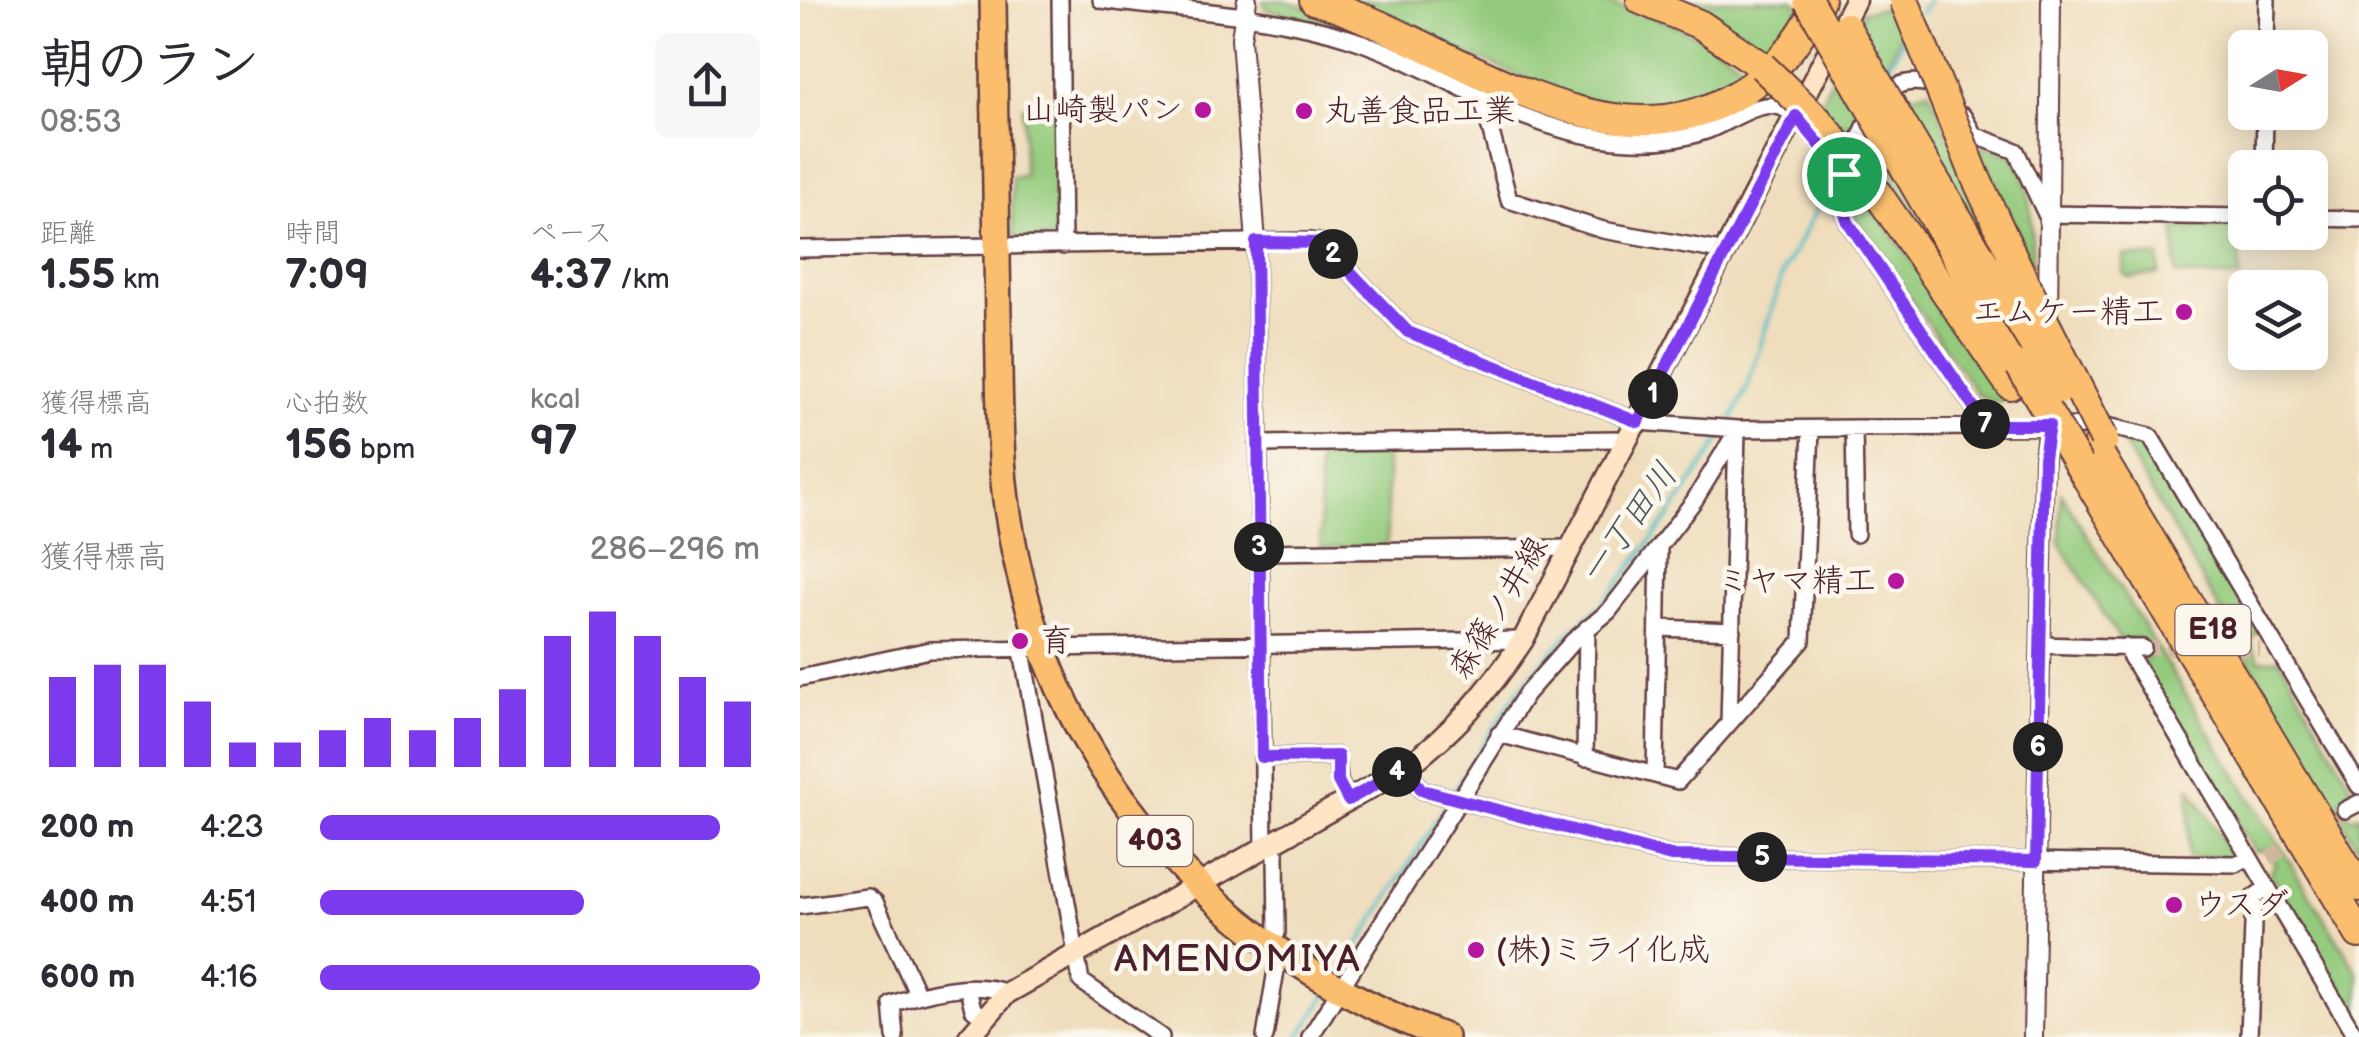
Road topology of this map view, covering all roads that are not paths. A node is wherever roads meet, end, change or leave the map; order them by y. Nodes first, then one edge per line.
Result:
1 (993, 0) edge
2 (1060, 0) edge
3 (1101, 0) edge
4 (1314, 0) edge
5 (1641, 0) edge
6 (1808, 0) edge
7 (1820, 0) edge
8 (1830, 0) edge
9 (1855, 0) edge
10 (1904, 0) edge
11 (2050, 0) edge
12 (2267, 0) edge
13 (1245, 10) edge
14 (2266, 30) edge
15 (1482, 98) junction
16 (1796, 116) junction
17 (1894, 130) junction
18 (1847, 172) junction
19 (2046, 214) junction
20 (2228, 217) edge
21 (2328, 218) edge
22 (2359, 219) edge
23 (1256, 242) junction
24 (1064, 246) junction
25 (800, 250) edge
26 (1726, 252) junction
27 (997, 256) junction
28 (2016, 292) junction
29 (2015, 376) junction
30 (1598, 406) junction
31 (1638, 422) junction
32 (1986, 425) junction
33 (2049, 425) junction
34 (1812, 428) junction
35 (1854, 428) junction
36 (1732, 429) junction
37 (1584, 439) junction
38 (1616, 439) dead end
39 (1258, 444) junction
40 (2087, 456) junction
41 (1856, 534) dead end
42 (1659, 547) junction
43 (1571, 548) junction
44 (1260, 552) junction
45 (1587, 628) junction
46 (1660, 628) junction
47 (1732, 631) junction
48 (1522, 640) junction
49 (2040, 645) junction
50 (1260, 647) junction
51 (2124, 647) junction
52 (2143, 648) tunnel mouth
53 (2260, 648) tunnel mouth
54 (1032, 650) junction
55 (2280, 652) junction
56 (800, 678) edge
57 (1729, 724) junction
58 (1499, 734) junction
59 (1262, 757) junction
60 (1585, 758) junction
61 (1405, 768) junction
62 (1654, 774) junction
63 (2359, 786) edge
64 (1453, 799) junction
65 (1348, 800) junction
66 (2330, 817) edge
67 (1270, 852) junction
68 (2258, 860) junction
69 (2036, 861) junction
70 (1197, 886) junction
71 (2359, 887) edge
72 (2267, 888) junction
73 (800, 906) edge
74 (1278, 932) dead end
75 (2359, 934) edge
76 (1073, 954) junction
77 (1276, 970) dead end
78 (1335, 988) junction
79 (968, 989) junction
80 (1007, 992) junction
81 (918, 994) junction
82 (983, 1016) junction
83 (895, 1037) edge
84 (970, 1037) edge
85 (1161, 1037) edge
86 (1266, 1037) edge
87 (1310, 1037) edge
88 (1445, 1037) edge
89 (2033, 1037) edge
90 (2249, 1037) edge
91 (2356, 1037) edge

1 - 27 highway
2 - 24 street
3 - 13 street
4 - 7 highway
5 - 18 highway, E18, bridge
6 - 17 highway, E18, bridge
8 - 17 highway, E18, bridge
9 - 16 main road, 森篠ノ井線
10 - 28 highway, E18, bridge
11 - 19 street
12 - 14 street
13 - 15 street
13 - 23 street
15 - 16 street
15 - 26 street
16 - 18 street
16 - 26 main road, 森篠ノ井線
17 - 28 highway, E18
17 - 29 highway, E18
18 - 19 street
18 - 29 highway, E18
18 - 32 street
19 - 20 street
19 - 33 street
21 - 22 street
23 - 24 street
23 - 30 street
23 - 39 street
24 - 27 street
25 - 27 street
26 - 31 main road, 森篠ノ井線
27 - 54 highway, 403
28 - 40 highway, E18, bridge
29 - 40 highway, E18
30 - 31 street
30 - 37 street
31 - 36 street
31 - 43 main road, 森篠ノ井線
32 - 33 street
32 - 35 street
33 - 49 street
33 - 55 street
34 - 35 street
34 - 36 street
34 - 57 street
35 - 41 street
36 - 42 street
36 - 47 street
37 - 38 street
37 - 39 street
39 - 44 street
40 - 66 highway, E18
40 - 66 highway, E18
42 - 45 street
42 - 46 street
43 - 44 street
43 - 48 main road, 森篠ノ井線
44 - 50 street
45 - 58 street
45 - 60 street
46 - 47 street
46 - 62 street
47 - 57 street
48 - 50 street
48 - 61 main road, 森篠ノ井線
49 - 51 street
49 - 69 street
50 - 54 street
50 - 59 street
51 - 52 street
51 - 68 street
53 - 55 street
54 - 56 street
54 - 70 highway, 403
54 - 76 street
55 - 63 street
57 - 62 street
58 - 60 street
58 - 64 street
59 - 65 street
59 - 67 street
60 - 62 street
61 - 64 street
61 - 65 main road, 森篠ノ井線
64 - 69 street
64 - 78 street
65 - 67 main road, 森篠ノ井線
66 - 71 highway, E18
66 - 75 highway, E18
67 - 70 main road, 森篠ノ井線
67 - 74 street
68 - 69 street
68 - 72 street
69 - 89 street
70 - 76 main road, 森篠ノ井線
70 - 78 highway, 403
72 - 90 street
72 - 91 street
73 - 81 street
76 - 80 main road, 森篠ノ井線
76 - 85 street
77 - 86 street
78 - 87 street
78 - 88 highway, 403
79 - 80 street
79 - 81 street
79 - 82 street
80 - 82 main road, 森篠ノ井線
81 - 83 street
82 - 84 main road, 森篠ノ井線

